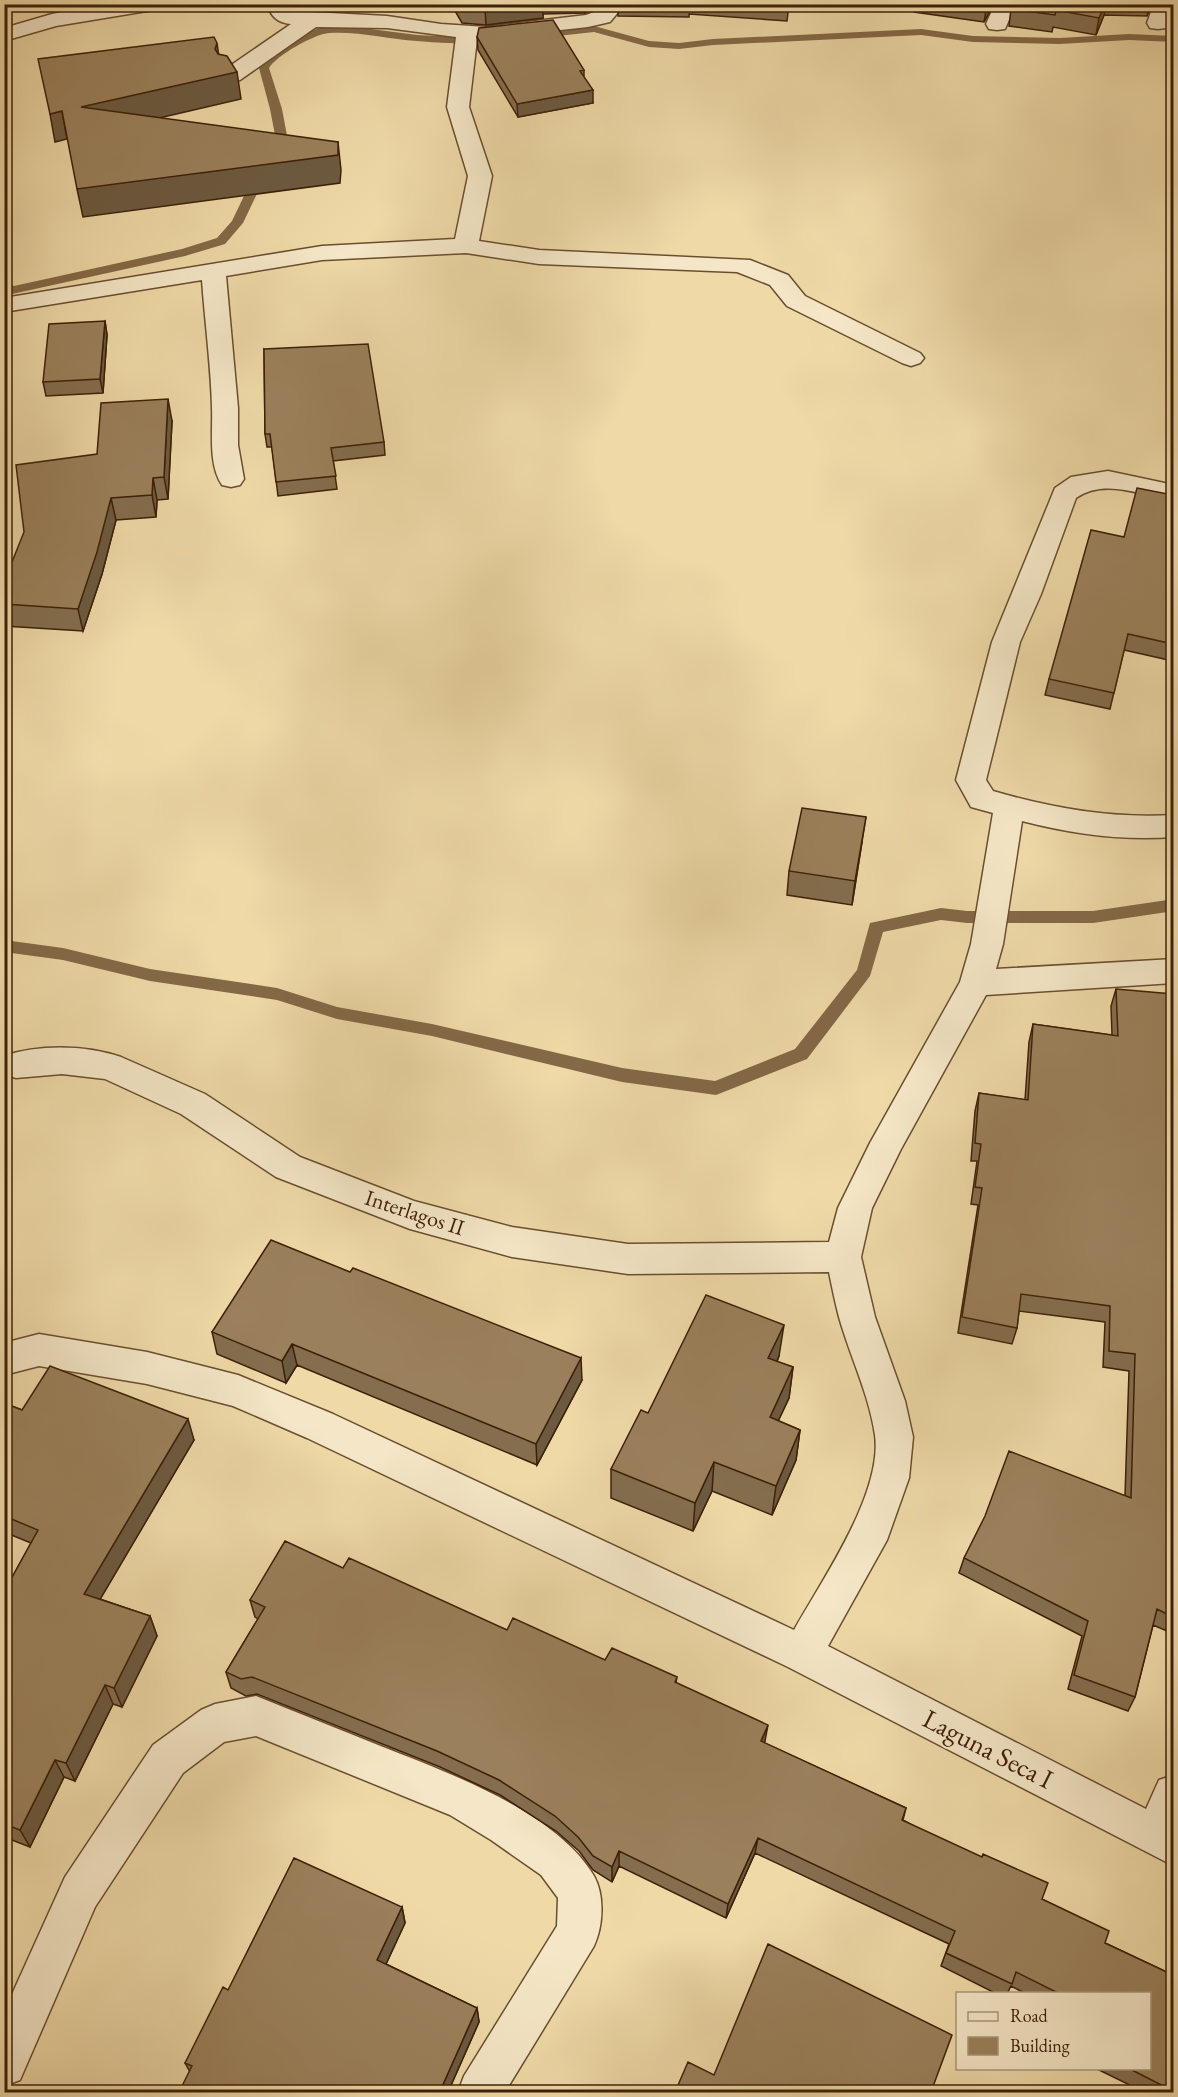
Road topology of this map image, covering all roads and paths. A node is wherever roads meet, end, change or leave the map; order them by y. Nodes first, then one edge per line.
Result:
1 (153, 4) edge
2 (278, 4) edge
3 (609, 4) edge
4 (1006, 4) edge
5 (311, 20) junction
6 (997, 24) dead end
7 (4, 35) edge
8 (467, 39) junction
9 (232, 75) edge
10 (466, 246) junction
11 (213, 271) junction
12 (4, 305) edge
13 (911, 358) dead end
14 (231, 478) dead end
15 (1173, 494) edge
16 (1009, 807) junction
17 (1173, 826) edge
18 (1173, 971) edge
19 (976, 983) junction
20 (16, 1065) dead end
21 (843, 1257) junction
22 (4, 1359) edge
23 (802, 1654) junction
24 (1173, 1795) edge
25 (1165, 1840) edge
26 (4, 2064) edge
27 (480, 2092) edge

1 - 7 street
2 - 5 street
3 - 8 street
4 - 6 street
5 - 8 street
5 - 9 street
8 - 10 street
10 - 11 street
10 - 13 street
11 - 12 street
11 - 14 street
15 - 16 street
16 - 17 street
16 - 19 street
18 - 19 street
19 - 21 street
20 - 21 street, Interlagos II
21 - 23 street
22 - 23 street, Laguna Seca I
23 - 25 street, Laguna Seca I
24 - 25 street
26 - 27 street

